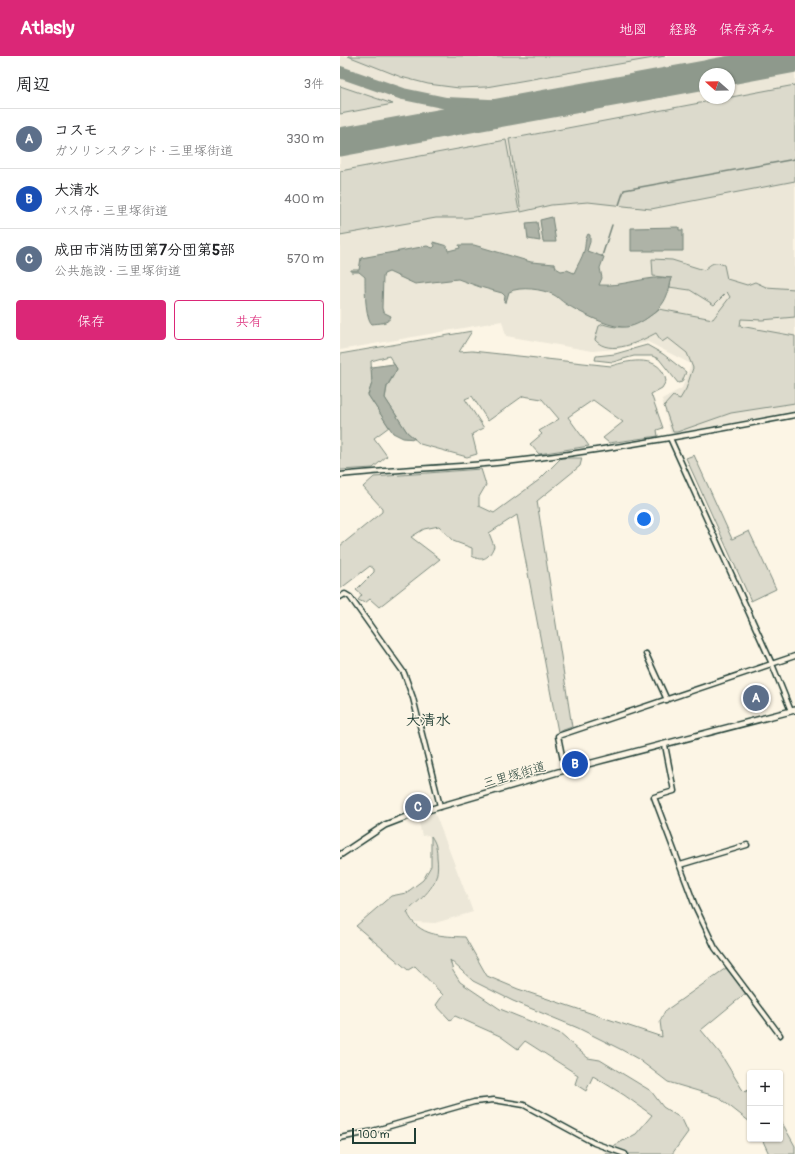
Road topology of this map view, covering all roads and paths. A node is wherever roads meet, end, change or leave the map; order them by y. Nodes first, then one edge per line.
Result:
1 (795, 415) edge
2 (670, 438) junction
3 (340, 475) edge
4 (340, 597) edge
5 (646, 654) dead end
6 (795, 656) edge
7 (772, 664) junction
8 (667, 700) junction
9 (793, 710) edge
10 (665, 745) junction
11 (565, 770) junction
12 (440, 806) junction
13 (747, 845) dead end
14 (340, 855) edge
15 (680, 865) junction
16 (780, 1035) dead end
17 (340, 1138) edge
18 (625, 1154) edge

1 - 2 street
2 - 3 street
2 - 7 street
4 - 12 street
5 - 8 street
6 - 7 street
7 - 8 street
7 - 9 street
8 - 11 street
9 - 10 main road, 三里塚街道
10 - 11 main road, 三里塚街道
10 - 15 street
11 - 12 main road, 三里塚街道
12 - 14 main road, 三里塚街道
13 - 15 street
15 - 16 street
17 - 18 street

